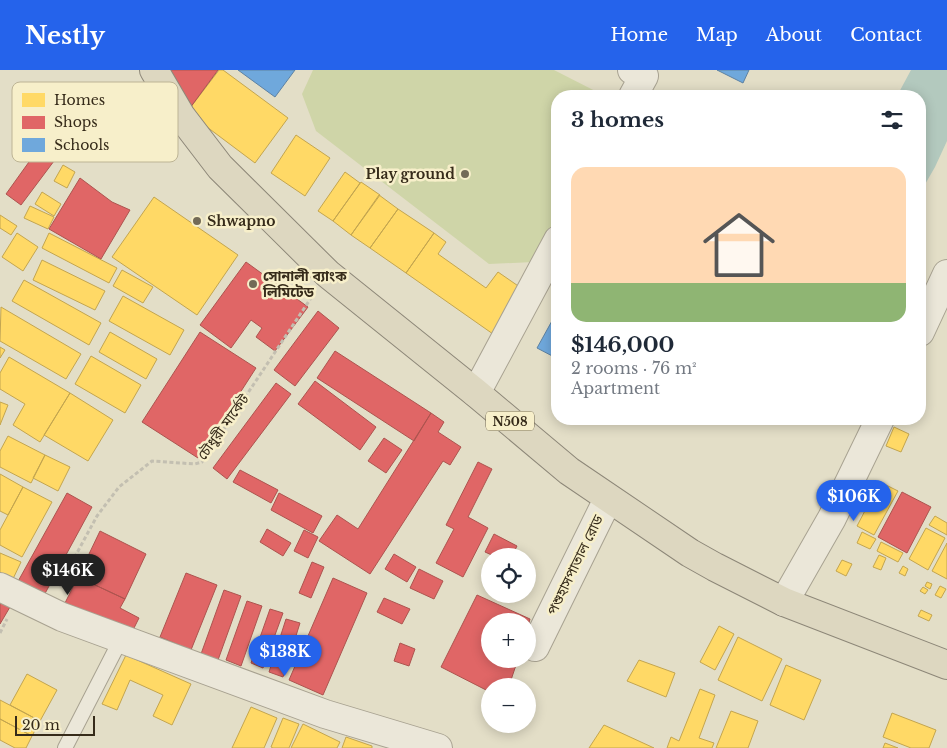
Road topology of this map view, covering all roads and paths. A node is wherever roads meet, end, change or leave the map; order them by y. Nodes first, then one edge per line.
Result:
1 (154, 70) edge
2 (632, 70) edge
3 (161, 82) edge
4 (637, 90) edge
5 (178, 111) edge
6 (551, 253) edge
7 (328, 274) junction
8 (947, 274) edge
9 (926, 319) edge
10 (476, 393) junction
11 (877, 425) edge
12 (606, 503) dead end
13 (0, 587) edge
14 (784, 602) junction
15 (46, 609) junction
16 (121, 639) junction
17 (536, 645) edge
18 (947, 665) edge
19 (65, 748) edge
20 (438, 748) edge

1 - 3 highway, N508
2 - 4 street
5 - 7 highway, N508
6 - 10 street
7 - 10 highway, N508
7 - 15 path, চৌধুরী মার্কেট
8 - 9 street
10 - 14 highway, N508
11 - 14 street
12 - 17 street, পশুহাসপাতাল রোড
13 - 15 street
14 - 18 highway, N508
15 - 16 street
16 - 19 lane
16 - 20 street

